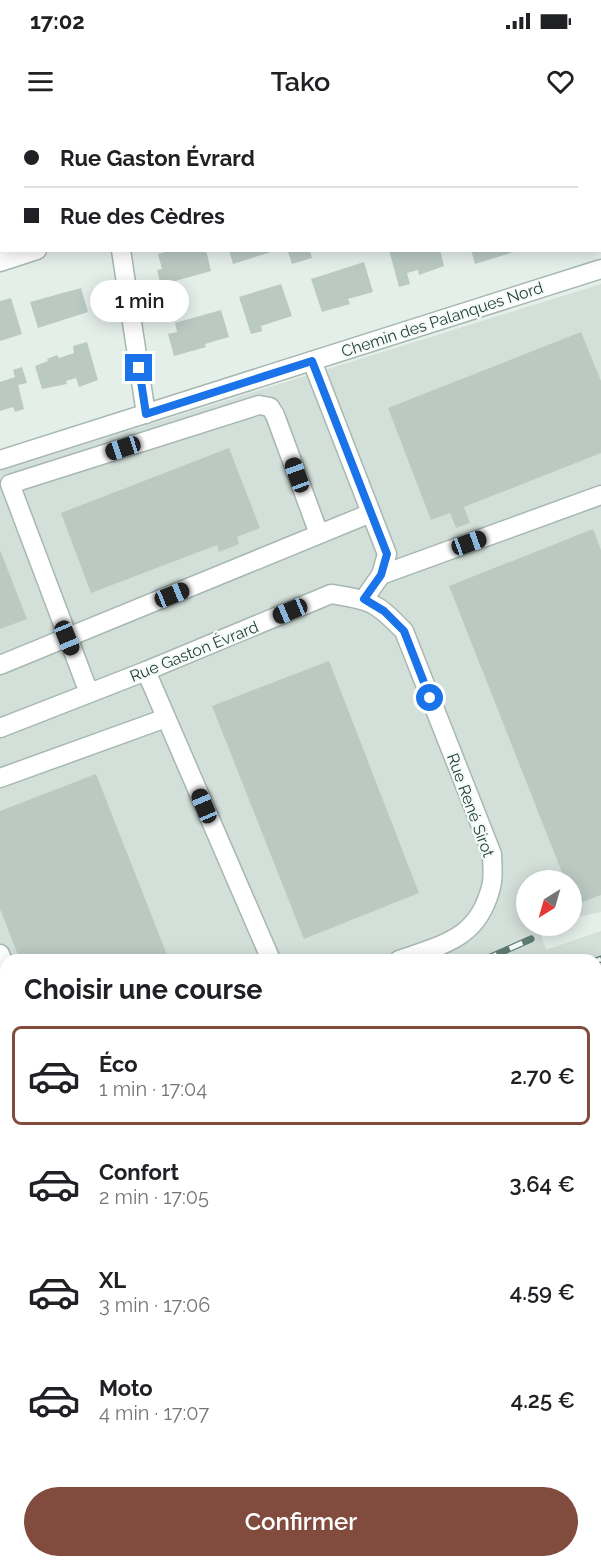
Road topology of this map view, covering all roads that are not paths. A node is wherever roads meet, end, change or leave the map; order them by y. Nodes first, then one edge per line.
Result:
1 (31, 252) edge
2 (122, 252) edge
3 (0, 262) edge
4 (601, 269) edge
5 (312, 361) junction
6 (146, 414) junction
7 (0, 460) edge
8 (5, 485) edge
9 (601, 495) edge
10 (371, 513) junction
11 (319, 534) junction
12 (381, 575) junction
13 (364, 599) junction
14 (67, 638) junction
15 (0, 665) edge
16 (146, 671) junction
17 (89, 693) junction
18 (166, 718) junction
19 (0, 728) edge
20 (448, 742) joint
21 (0, 778) edge
22 (268, 954) edge
23 (416, 954) edge

1 - 3 street
2 - 6 street
4 - 5 street, Chemin des Palanques Nord
5 - 6 street, Chemin des Palanques Nord
5 - 10 street
6 - 7 street, Chemin des Palanques Nord
8 - 11 street
8 - 14 street
9 - 12 street
10 - 11 street
10 - 12 street
11 - 14 street
12 - 13 street
13 - 16 street, Rue Gaston Évrard
13 - 20 street, Rue Gaston Évrard
14 - 15 street
14 - 17 street
16 - 17 street, Rue Gaston Évrard
16 - 18 street
17 - 19 street, Rue Gaston Évrard
18 - 21 street
18 - 22 street
20 - 23 street, Rue René Sirot

